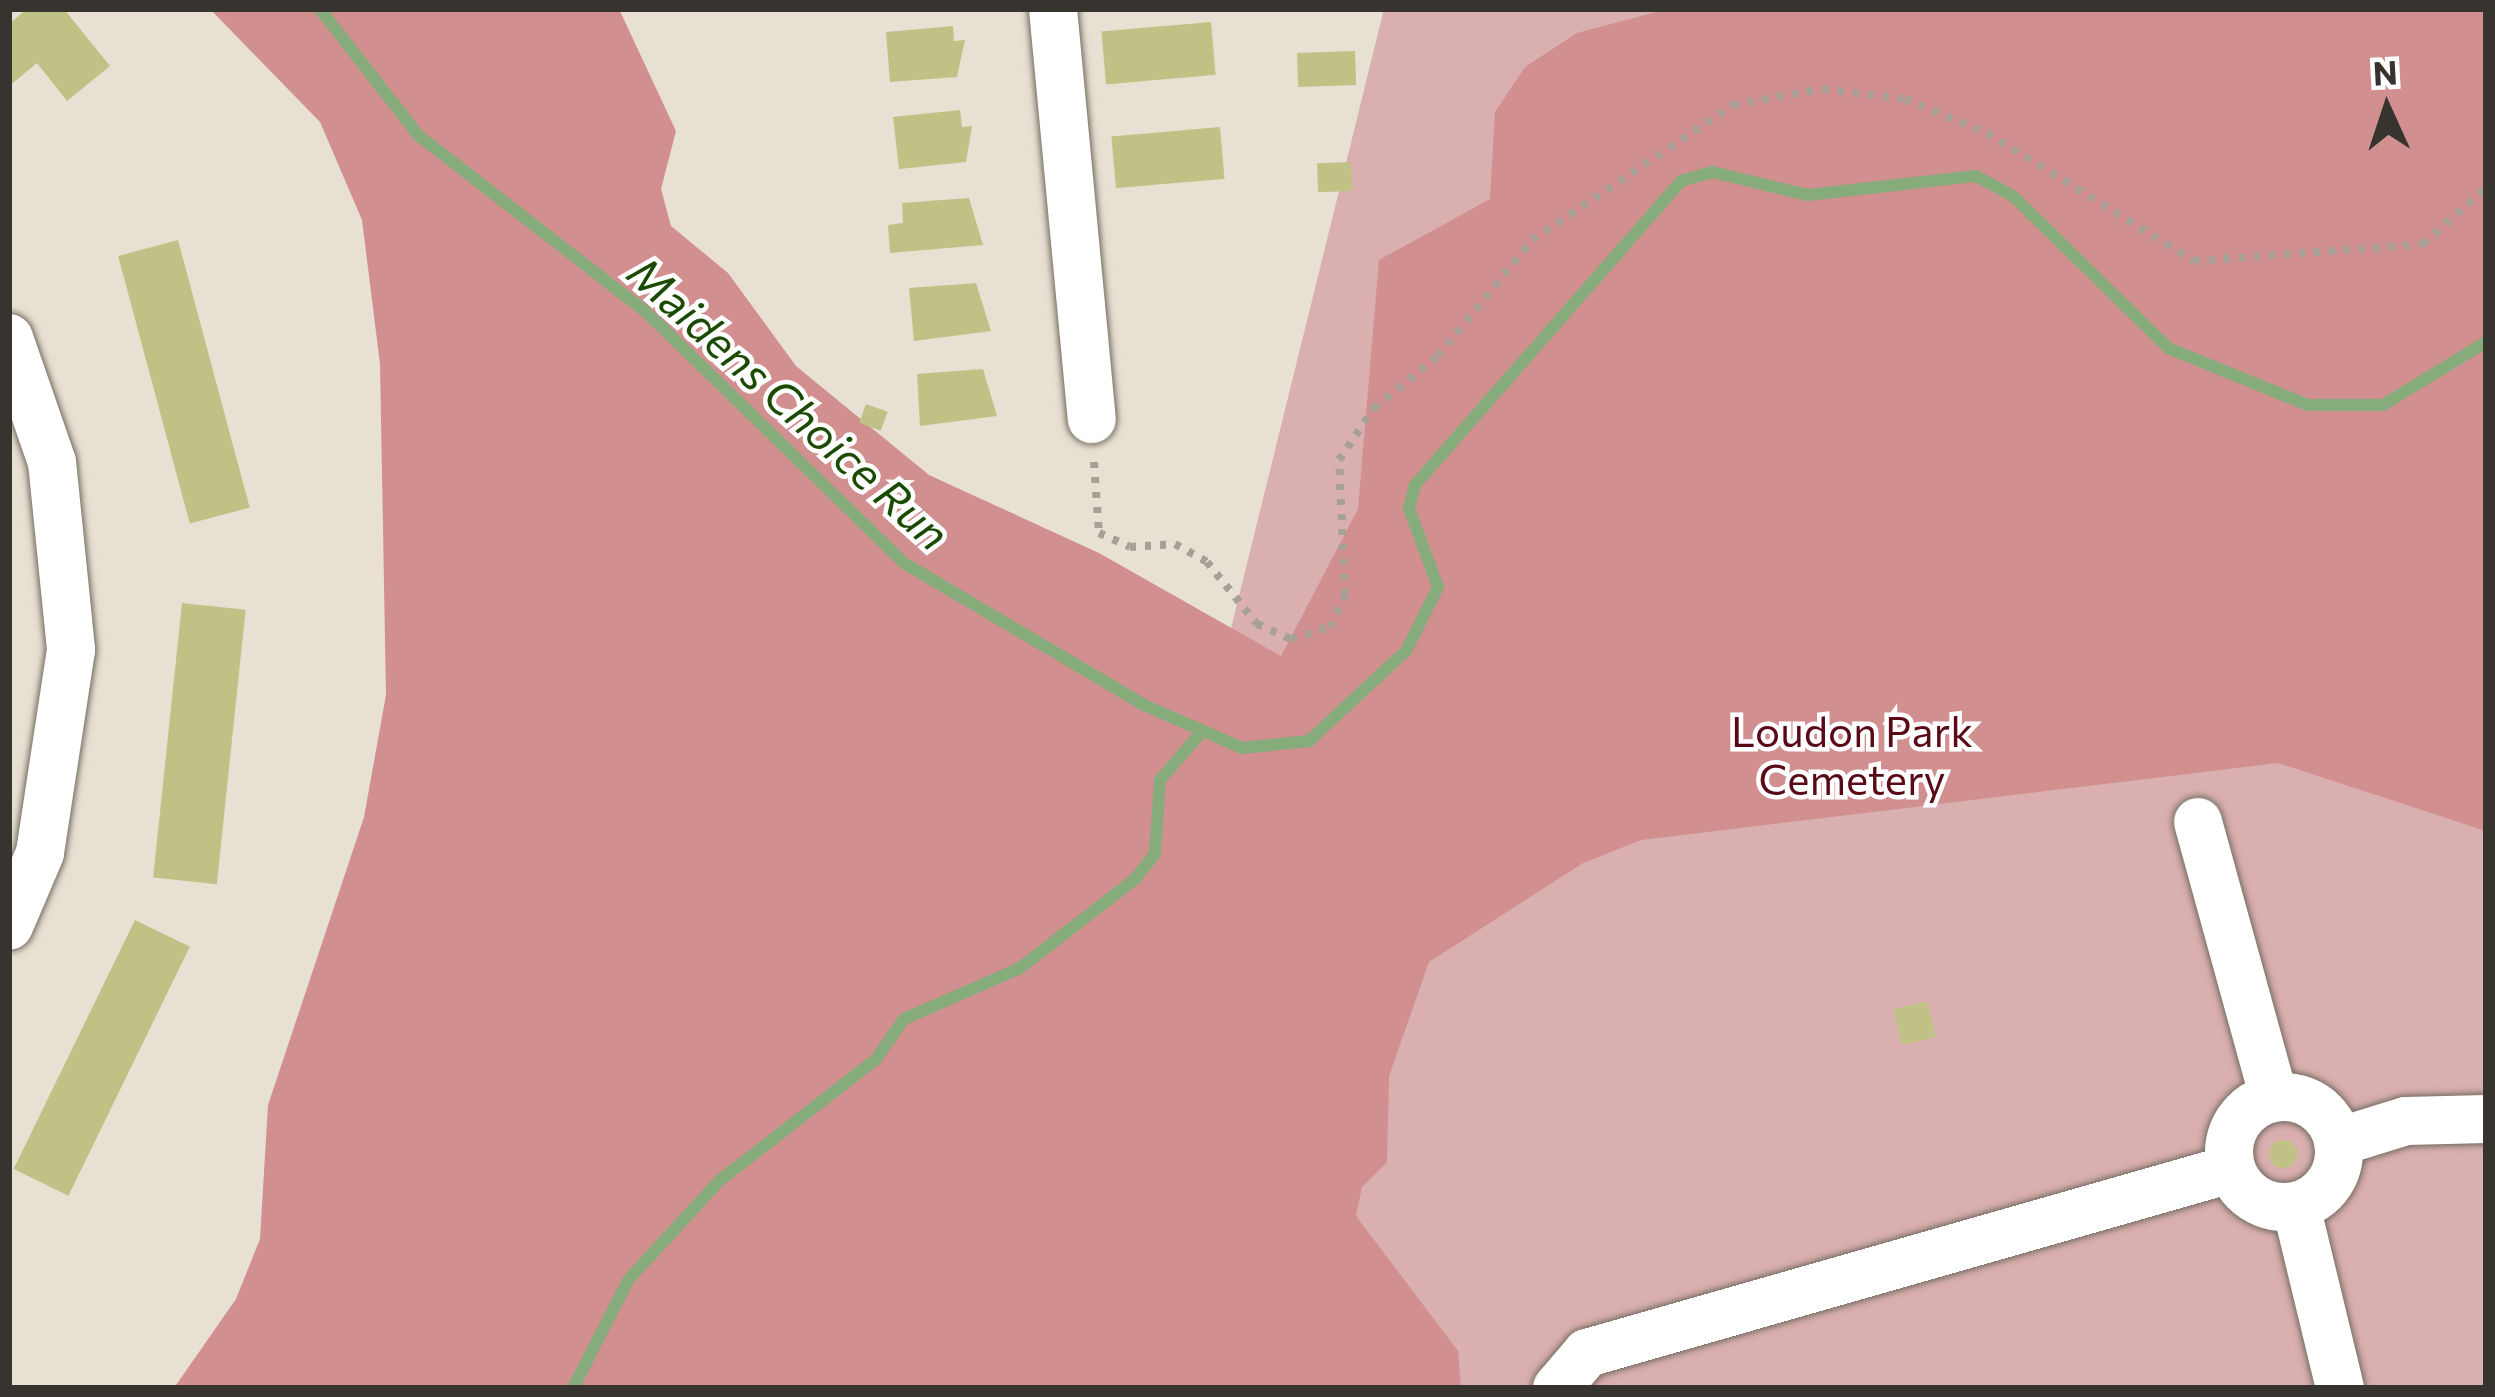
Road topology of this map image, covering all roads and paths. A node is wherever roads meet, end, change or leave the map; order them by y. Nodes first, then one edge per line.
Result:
1 (1053, 9) edge
2 (2486, 188) edge
3 (9, 338) edge
4 (1092, 419) joint
5 (2198, 822) dead end
6 (9, 926) edge
7 (2274, 1098) junction
8 (2486, 1119) edge
9 (2338, 1142) junction
10 (2231, 1169) junction
11 (2296, 1206) junction
12 (1557, 1388) edge
13 (2340, 1388) edge

1 - 4 street
2 - 4 path
3 - 6 street
5 - 7 street
7 - 9 street
7 - 10 street
8 - 9 street
9 - 11 street
10 - 11 street
10 - 12 street
11 - 13 street

